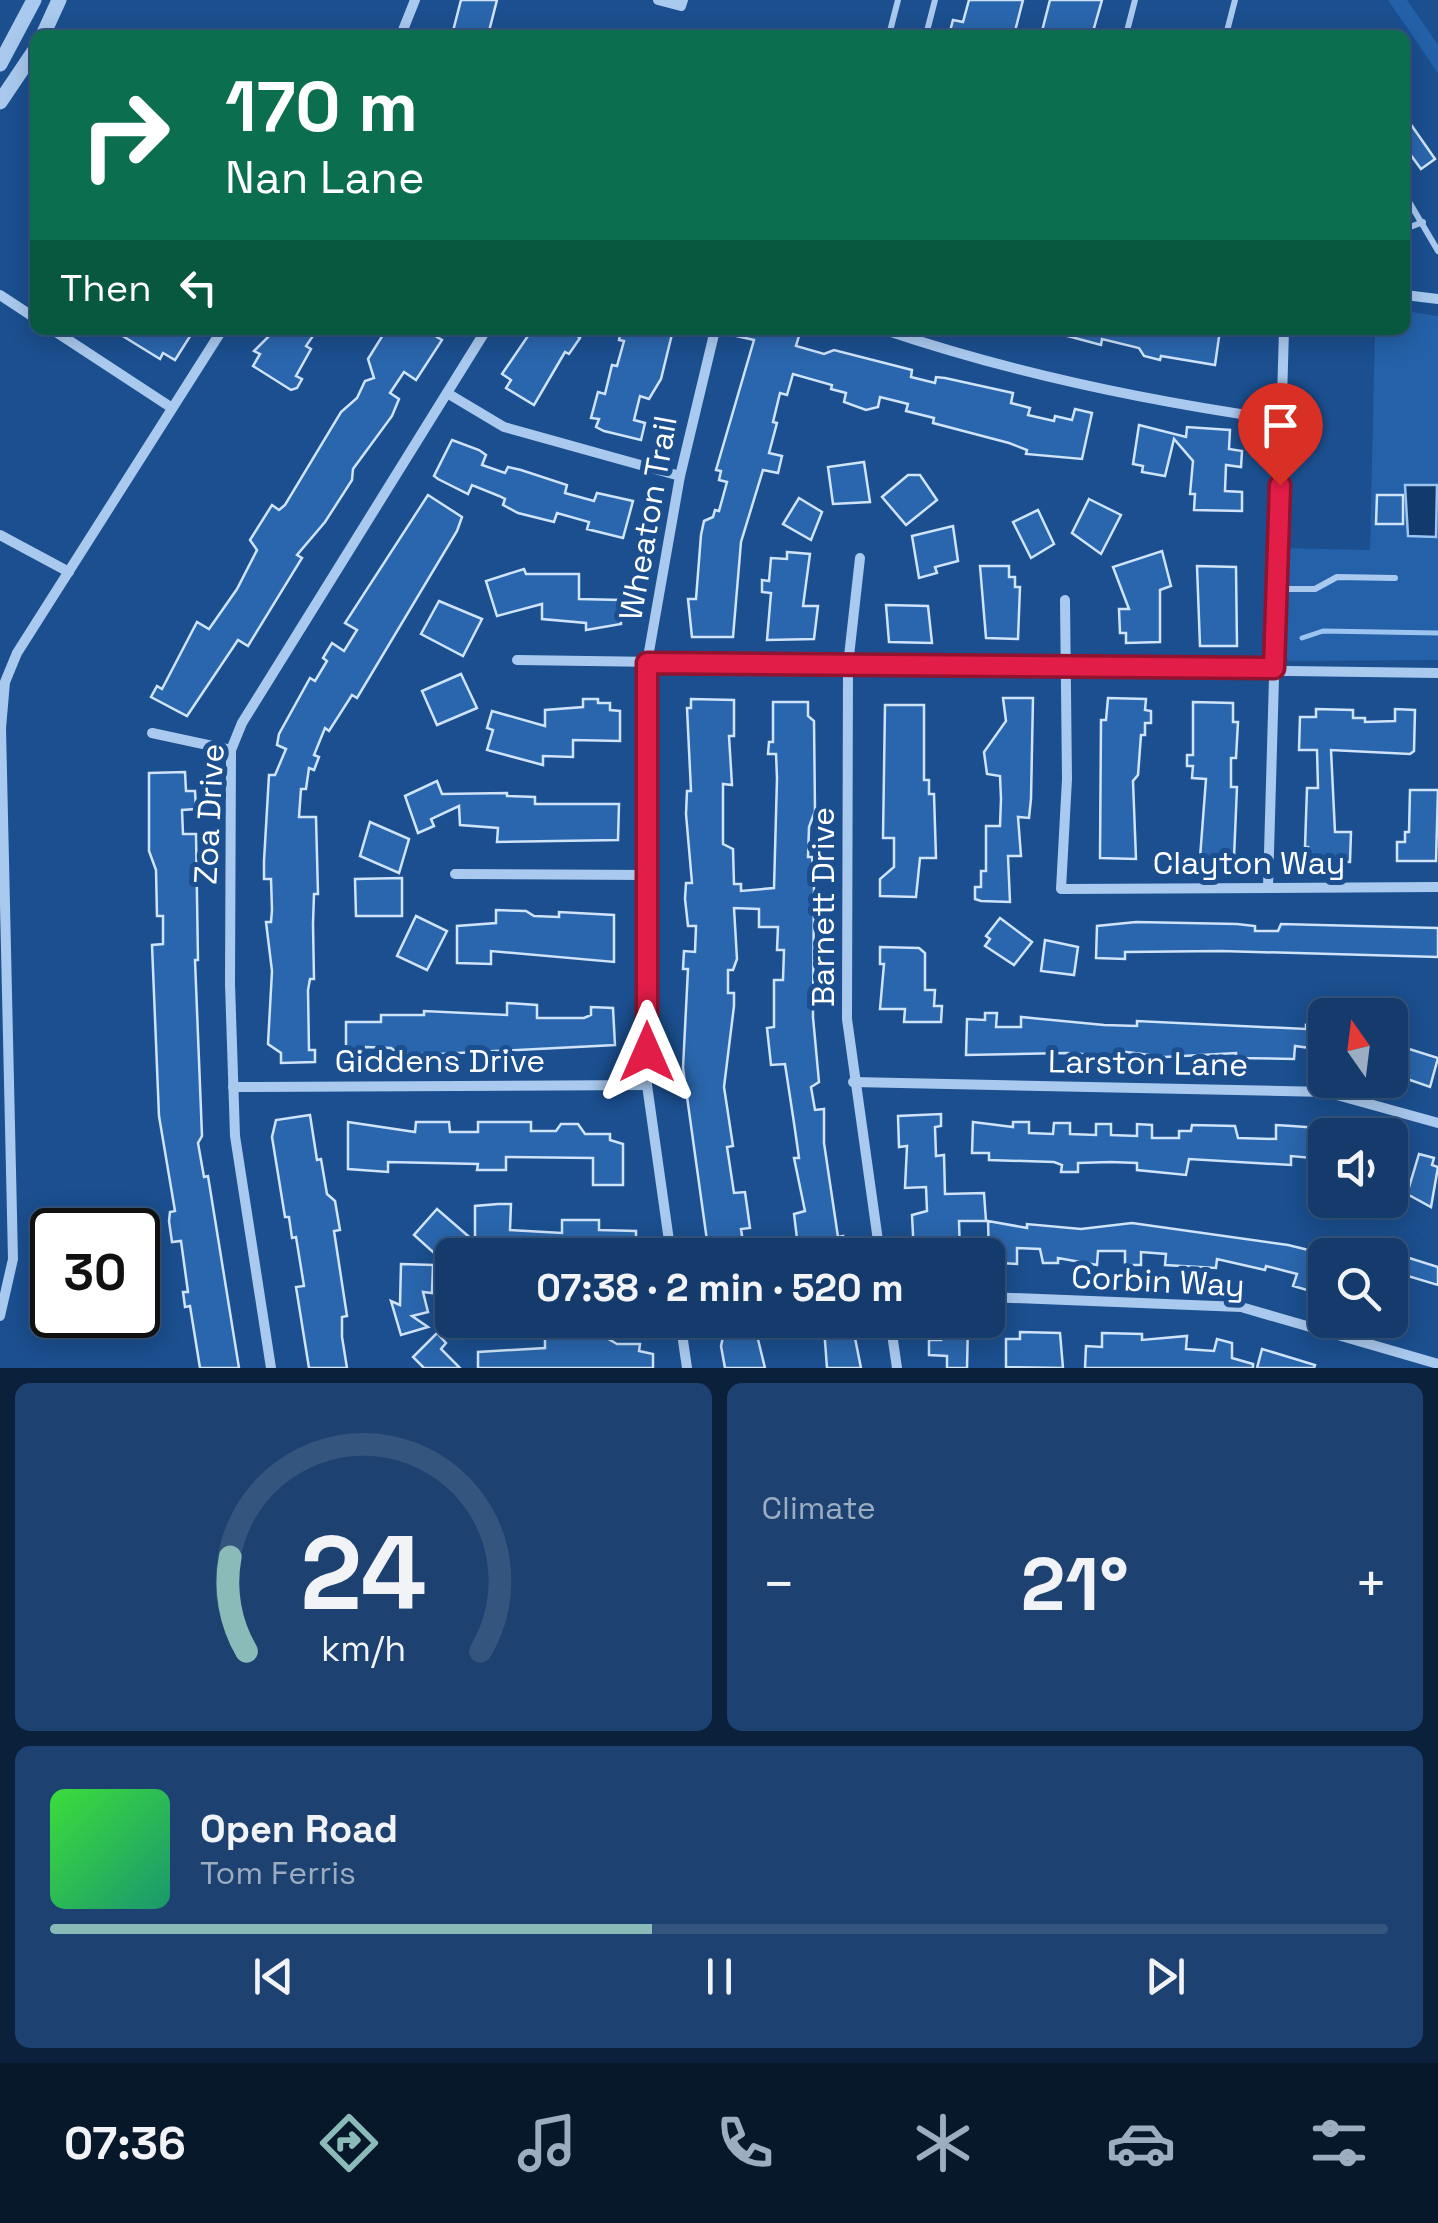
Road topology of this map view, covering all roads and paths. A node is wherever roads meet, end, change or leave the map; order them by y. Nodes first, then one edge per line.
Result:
1 (34, 0) edge
2 (58, 0) edge
3 (414, 0) edge
4 (658, 0) edge
5 (898, 0) edge
6 (935, 0) edge
7 (1135, 0) edge
8 (1235, 0) edge
9 (682, 3) edge
10 (44, 30) edge
11 (402, 30) edge
12 (890, 30) edge
13 (927, 30) edge
14 (1127, 30) edge
15 (1227, 30) edge
16 (30, 57) edge
17 (0, 64) edge
18 (0, 102) edge
19 (1410, 202) edge
20 (1423, 222) junction
21 (1410, 227) edge
22 (1438, 251) edge
23 (0, 295) edge
24 (1410, 296) edge
25 (1438, 300) edge
26 (30, 315) edge
27 (61, 335) edge
28 (219, 335) edge
29 (483, 335) edge
30 (714, 335) edge
31 (901, 335) edge
32 (1284, 335) edge
33 (447, 393) junction
34 (172, 408) junction
35 (1281, 420) junction
36 (680, 476) junction
37 (0, 535) edge
38 (860, 558) dead end
39 (69, 572) junction
40 (1394, 578) dead end
41 (1277, 589) junction
42 (1065, 600) dead end
43 (517, 660) dead end
44 (647, 663) junction
45 (848, 664) junction
46 (1067, 668) junction
47 (1274, 668) junction
48 (1438, 674) edge
49 (152, 733) dead end
50 (232, 750) junction
51 (2, 792) edge
52 (454, 874) dead end
53 (647, 875) junction
54 (1438, 887) edge
55 (1268, 888) junction
56 (5, 1044) edge
57 (853, 1082) junction
58 (647, 1085) junction
59 (234, 1087) junction
60 (1438, 1123) edge
61 (669, 1238) edge
62 (877, 1238) edge
63 (1005, 1298) edge
64 (0, 1316) edge
65 (683, 1338) edge
66 (893, 1338) edge
67 (1438, 1364) edge
68 (270, 1368) edge
69 (687, 1368) edge
70 (897, 1368) edge

1 - 17 street
2 - 10 street
3 - 11 street
4 - 9 street
5 - 12 lane
6 - 13 lane
7 - 14 lane
8 - 15 lane
16 - 18 street
19 - 20 lane
20 - 21 lane
20 - 22 lane
23 - 26 street
24 - 25 street
27 - 34 street
28 - 34 street
29 - 33 street, Zoa Drive
30 - 36 street, Wheaton Trail
31 - 35 street
32 - 35 street
33 - 36 street
33 - 50 street, Zoa Drive
34 - 39 street
35 - 41 street
36 - 44 street, Wheaton Trail
37 - 39 street
38 - 45 street, Barnett Drive
39 - 51 street
40 - 41 lane
41 - 47 street
42 - 46 street
43 - 44 street
44 - 45 street
44 - 53 street, Wheaton Trail
45 - 46 street
45 - 57 street, Barnett Drive
46 - 47 street
46 - 55 street, Clayton Way
47 - 48 street
47 - 55 street
49 - 50 street
50 - 59 street, Zoa Drive
51 - 56 street
52 - 53 street
53 - 58 street, Wheaton Trail
54 - 55 street, Clayton Way
56 - 64 street
57 - 60 street, Larston Lane
57 - 62 street, Barnett Drive
58 - 59 street, Giddens Drive
58 - 61 street, Wheaton Trail
59 - 68 street, Zoa Drive
63 - 67 street, Corbin Way
65 - 69 street
66 - 70 street

